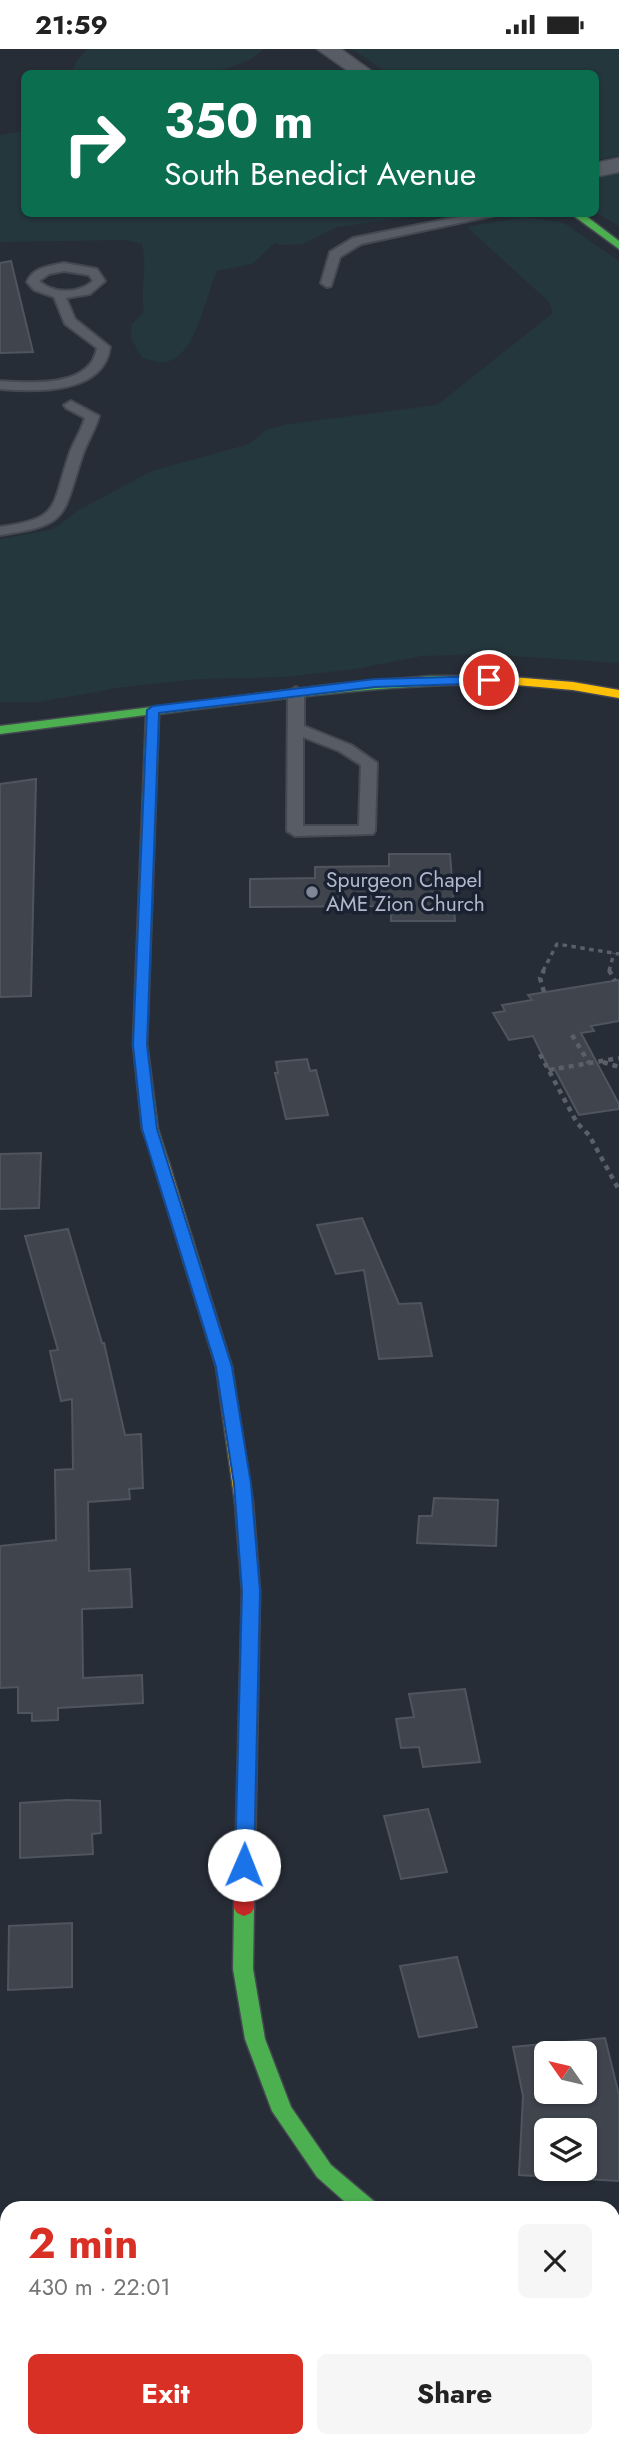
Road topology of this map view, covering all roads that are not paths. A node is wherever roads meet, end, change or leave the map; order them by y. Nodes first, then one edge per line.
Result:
1 (327, 49) edge
2 (359, 70) edge
3 (619, 165) edge
4 (599, 169) edge
5 (479, 217) edge
6 (580, 217) edge
7 (619, 246) edge
8 (327, 283) dead end
9 (59, 294) dead end
10 (0, 384) edge
11 (71, 405) dead end
12 (0, 531) edge
13 (296, 692) junction
14 (619, 694) edge
15 (153, 710) junction
16 (296, 728) junction
17 (0, 730) edge
18 (359, 2201) edge

1 - 2 street
3 - 4 street
5 - 8 lane
6 - 7 street
9 - 10 lane
11 - 12 lane
13 - 14 street
13 - 15 street
13 - 16 lane
15 - 17 street
15 - 18 street
16 - 16 lane

